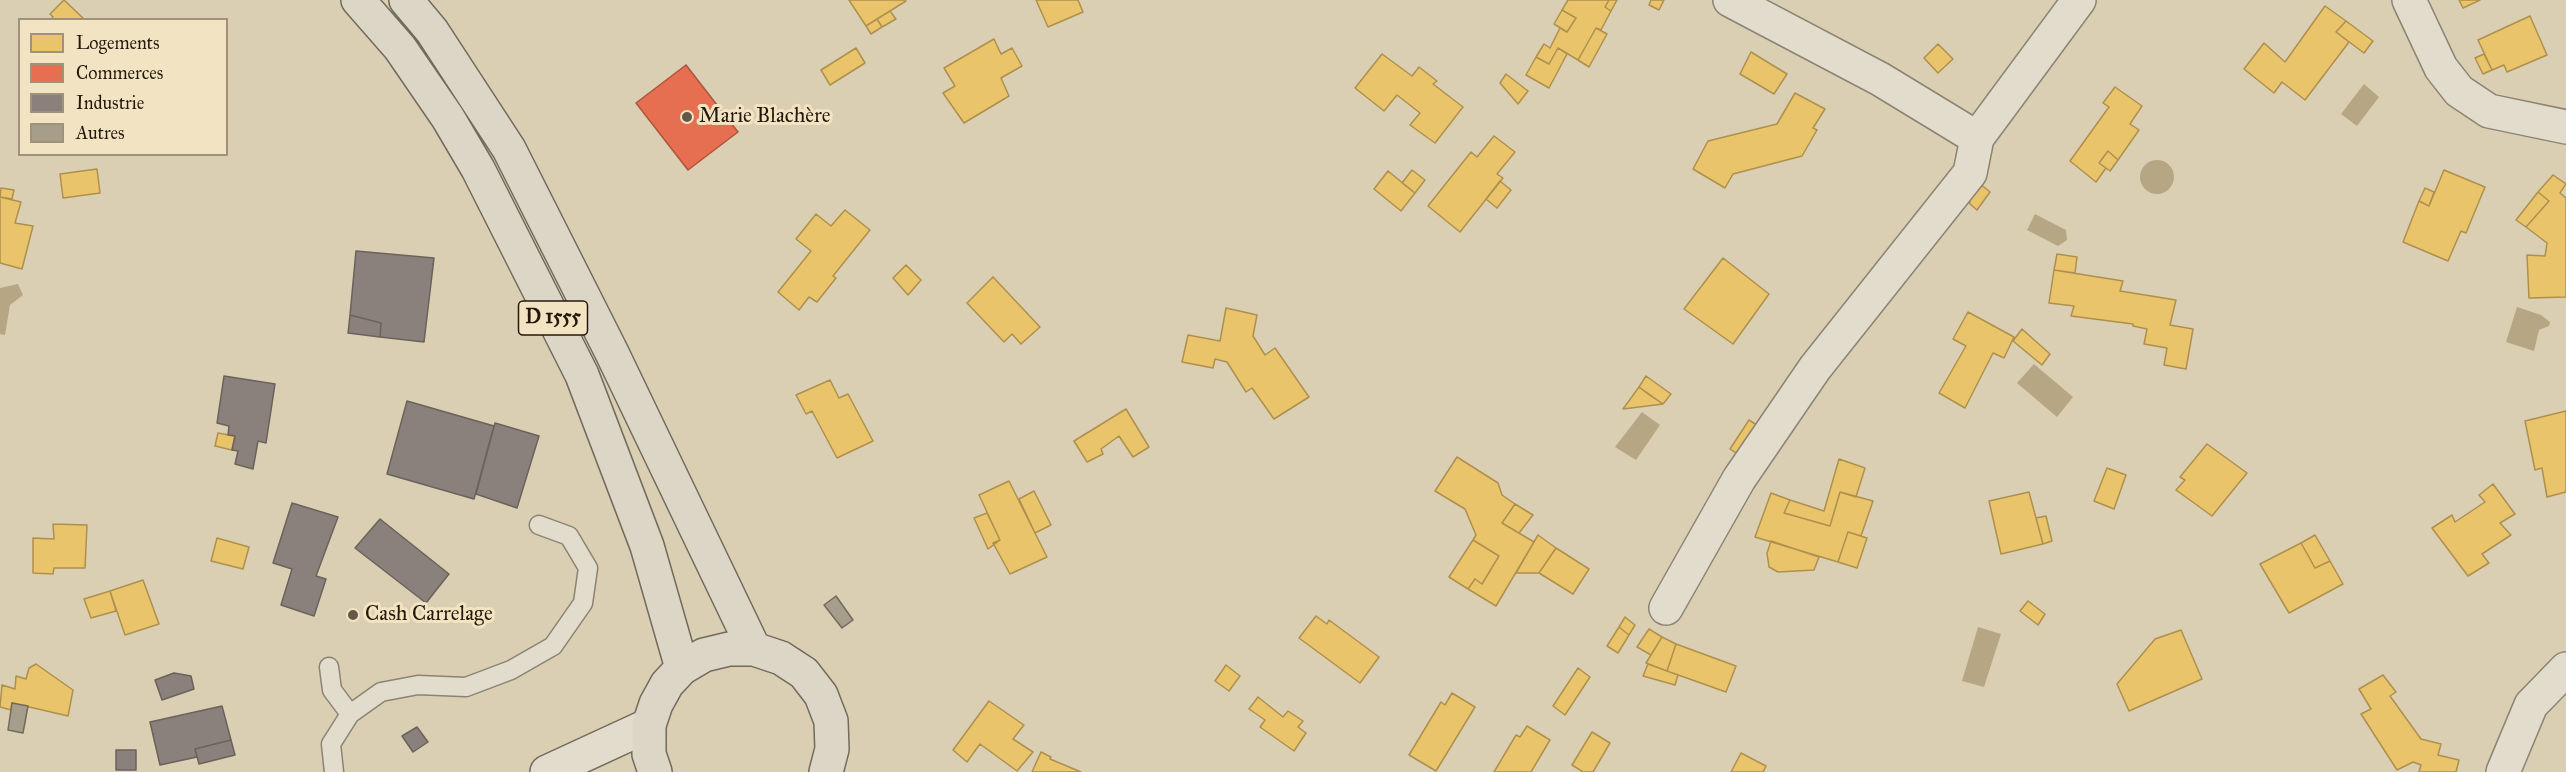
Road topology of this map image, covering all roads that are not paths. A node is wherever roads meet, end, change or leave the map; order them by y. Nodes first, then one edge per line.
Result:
1 (358, 0) edge
2 (406, 0) edge
3 (1730, 0) edge
4 (2079, 0) edge
5 (2409, 0) edge
6 (2566, 128) edge
7 (1977, 138) junction
8 (539, 525) dead end
9 (1666, 608) dead end
10 (754, 649) junction
11 (329, 667) dead end
12 (682, 668) junction
13 (2566, 669) edge
14 (350, 714) junction
15 (649, 725) junction
16 (834, 764) edge
17 (334, 772) edge
18 (548, 772) edge
19 (655, 772) edge
20 (2503, 772) edge

1 - 12 main road, D 1555
2 - 10 main road, D 1555
3 - 7 street
4 - 7 street
5 - 6 street
7 - 9 street
8 - 14 lane
10 - 12 main road
10 - 16 main road
11 - 14 lane
12 - 15 main road
13 - 20 street
14 - 17 lane
15 - 18 street
15 - 19 main road

